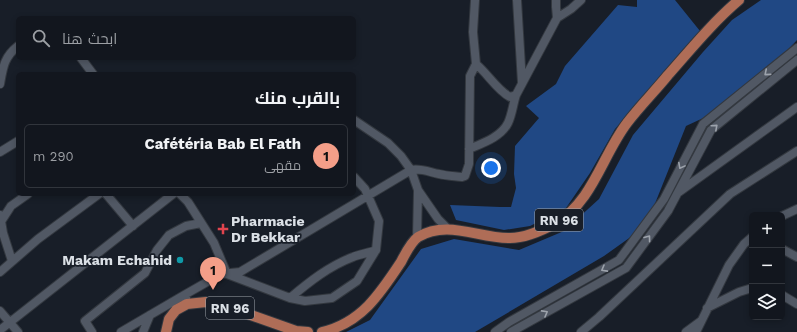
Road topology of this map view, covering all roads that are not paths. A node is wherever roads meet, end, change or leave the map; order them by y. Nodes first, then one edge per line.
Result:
1 (475, 0) edge
2 (517, 0) edge
3 (556, 0) edge
4 (581, 0) edge
5 (739, 0) edge
6 (557, 18) junction
7 (16, 48) edge
8 (797, 48) edge
9 (82, 60) edge
10 (797, 60) edge
11 (476, 64) junction
12 (92, 72) edge
13 (0, 84) edge
14 (522, 84) junction
15 (516, 95) junction
16 (797, 107) edge
17 (356, 121) edge
18 (16, 142) edge
19 (469, 149) junction
20 (797, 150) edge
21 (0, 152) edge
22 (411, 170) junction
23 (356, 179) edge
24 (678, 194) junction
25 (420, 195) junction
26 (25, 196) edge
27 (96, 196) edge
28 (108, 196) edge
29 (170, 196) edge
30 (182, 196) edge
31 (369, 196) junction
32 (664, 199) junction
33 (797, 209) edge
34 (0, 215) edge
35 (785, 215) edge
36 (0, 223) edge
37 (201, 223) junction
38 (133, 226) junction
39 (448, 229) junction
40 (418, 238) junction
41 (749, 240) edge
42 (376, 250) junction
43 (785, 251) edge
44 (797, 257) edge
45 (12, 261) junction
46 (0, 272) edge
47 (224, 272) junction
48 (240, 272) junction
49 (245, 280) junction
50 (749, 289) edge
51 (186, 294) junction
52 (290, 298) junction
53 (785, 298) edge
54 (797, 304) edge
55 (186, 305) junction
56 (708, 308) junction
57 (0, 311) edge
58 (165, 312) junction
59 (150, 315) junction
60 (701, 321) junction
61 (10, 322) junction
62 (166, 329) edge
63 (0, 330) edge
64 (18, 332) edge
65 (92, 332) edge
66 (121, 332) edge
67 (143, 332) edge
68 (308, 332) edge
69 (322, 332) edge
70 (495, 332) edge
71 (511, 332) edge
72 (581, 332) edge
73 (686, 332) edge
74 (696, 332) edge

1 - 11 street
2 - 14 street
3 - 6 street
4 - 6 street
5 - 39 main road, RN 96
6 - 14 street
7 - 13 street
8 -> 32 street
9 - 12 street
24 -> 10 street
11 - 15 street
11 - 19 street
14 - 15 street
15 - 19 street
16 - 24 street
17 - 22 street
18 - 21 street
19 - 22 street
20 - 72 street
22 - 25 street
22 - 31 street
23 - 31 street
24 - 32 street
71 -> 24 street
25 - 39 street
25 - 40 street
26 - 36 street
27 - 45 street
28 - 38 street
29 - 38 street
30 - 37 street
31 - 42 street
31 - 48 street
32 -> 70 street
33 - 35 street
34 - 36 street
36 - 45 street
37 - 47 street
37 - 65 street
38 - 61 street
39 - 40 main road, RN 96
40 - 69 main road
41 - 56 street
42 - 52 street
42 - 52 street
43 - 44 street
45 - 46 street
47 - 48 street
47 - 49 street
47 - 51 street
48 - 49 street
49 - 52 street
50 - 56 street
51 - 55 street
51 - 58 street
53 - 54 street
55 - 58 main road, RN 96
55 - 68 main road, RN 96
56 - 60 street
57 - 61 street
58 - 59 street
58 - 62 main road
59 - 66 street
59 - 67 street
60 - 73 street
60 - 74 street
61 - 63 street
61 - 64 street

